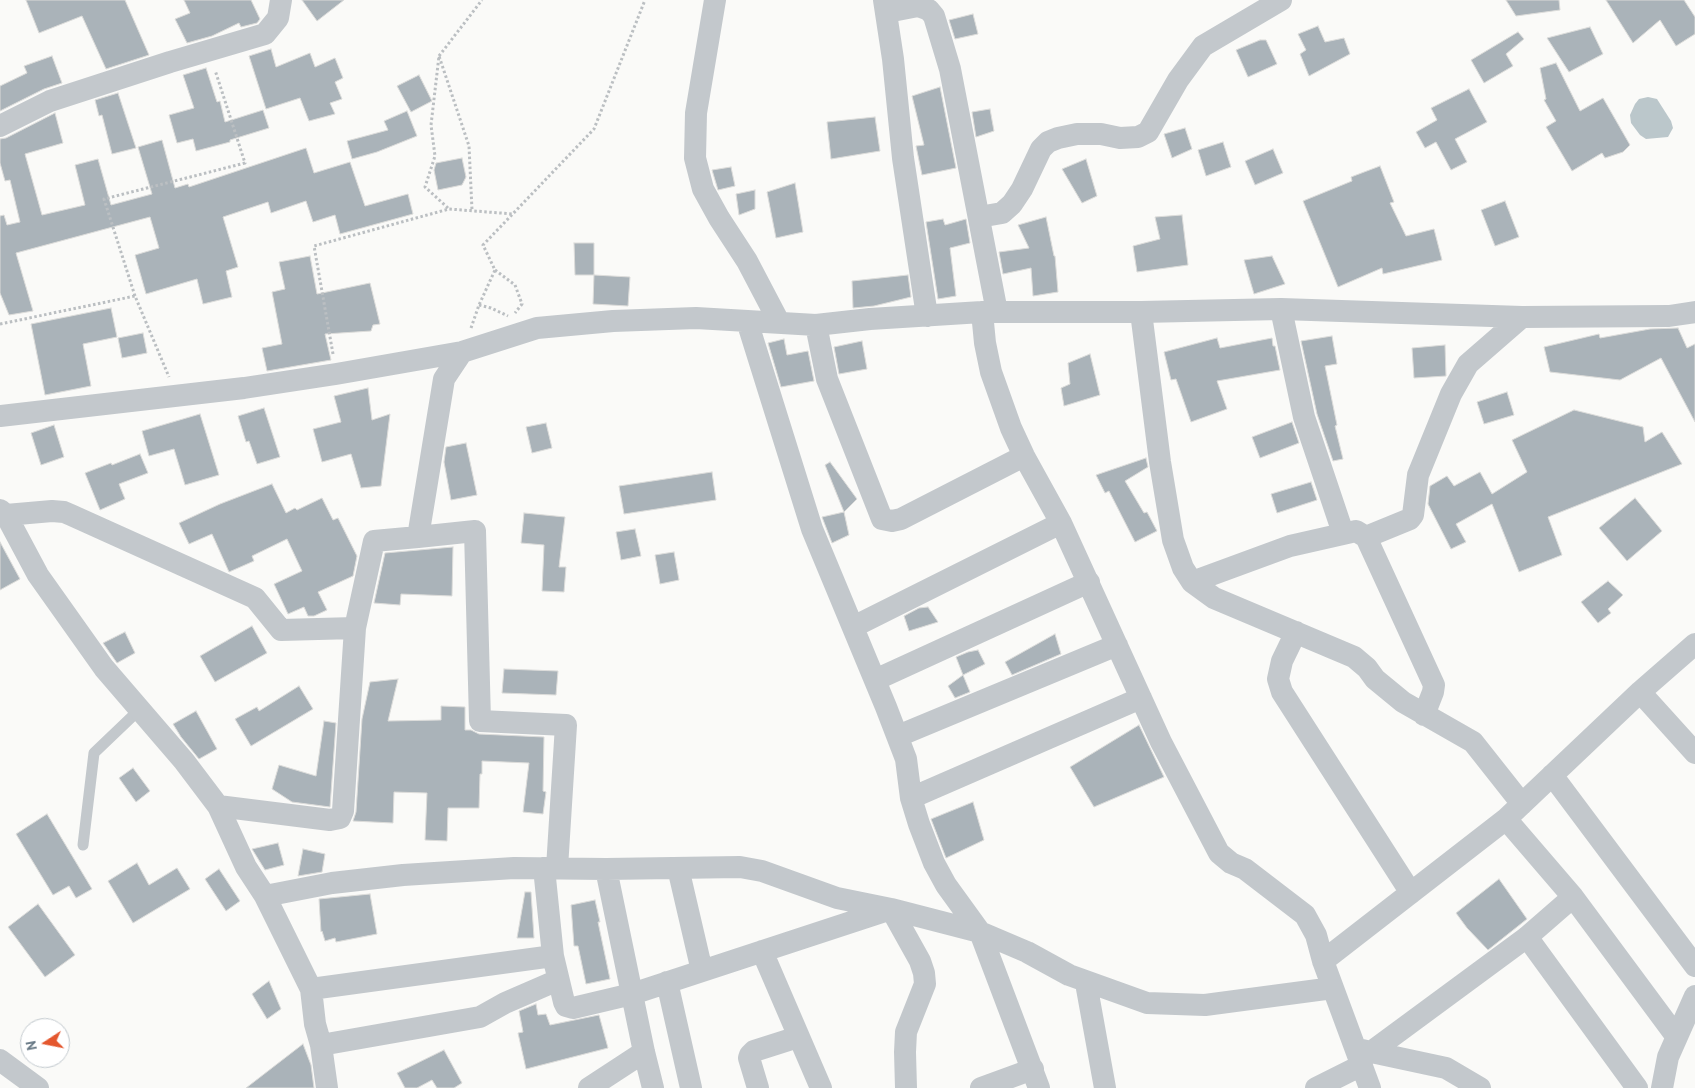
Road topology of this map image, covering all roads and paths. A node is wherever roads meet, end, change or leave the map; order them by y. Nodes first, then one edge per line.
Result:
1 (281, 0) edge
2 (482, 0) edge
3 (646, 0) edge
4 (715, 0) edge
5 (1281, 0) edge
6 (886, 6) edge
7 (209, 51) junction
8 (439, 56) junction
9 (0, 126) edge
10 (449, 208) junction
11 (472, 210) junction
12 (513, 214) junction
13 (979, 217) junction
14 (495, 270) junction
15 (135, 296) junction
16 (478, 305) junction
17 (1281, 309) junction
18 (990, 312) junction
19 (1141, 312) junction
20 (1695, 312) edge
21 (927, 316) junction
22 (1522, 317) junction
23 (747, 321) junction
24 (779, 322) junction
25 (0, 324) edge
26 (816, 325) junction
27 (462, 352) junction
28 (336, 374) junction
29 (177, 396) junction
30 (0, 416) edge
31 (1024, 456) junction
32 (3, 512) edge
33 (1061, 522) junction
34 (1343, 533) junction
35 (418, 537) junction
36 (1366, 537) junction
37 (1089, 582) junction
38 (1192, 582) junction
39 (853, 627) junction
40 (355, 628) junction
41 (1296, 632) junction
42 (1117, 645) junction
43 (1692, 653) edge
44 (875, 680) junction
45 (1640, 692) junction
46 (1141, 698) junction
47 (140, 710) junction
48 (1424, 715) junction
49 (898, 736) junction
50 (1692, 743) edge
51 (1552, 775) junction
52 (912, 798) junction
53 (218, 806) junction
54 (1514, 811) junction
55 (83, 845) dead end
56 (551, 868) junction
57 (678, 868) junction
58 (606, 869) junction
59 (1410, 893) junction
60 (265, 896) junction
61 (1573, 898) junction
62 (891, 909) junction
63 (980, 932) junction
64 (1528, 937) junction
65 (762, 951) junction
66 (553, 956) junction
67 (1323, 961) junction
68 (1695, 966) edge
69 (702, 971) junction
70 (558, 980) junction
71 (667, 982) junction
72 (1086, 983) junction
73 (1333, 988) junction
74 (311, 989) junction
75 (632, 994) junction
76 (1695, 996) edge
77 (1676, 1036) junction
78 (798, 1037) junction
79 (321, 1045) junction
80 (644, 1052) junction
81 (1363, 1055) junction
82 (0, 1060) edge
83 (1036, 1079) edge
84 (38, 1088) edge
85 (327, 1088) edge
86 (590, 1088) edge
87 (654, 1088) edge
88 (691, 1088) edge
89 (758, 1088) edge
90 (821, 1088) edge
91 (906, 1088) edge
92 (981, 1088) edge
93 (1106, 1088) edge
94 (1316, 1088) edge
95 (1370, 1088) edge
96 (1480, 1088) edge
97 (1637, 1088) edge
98 (1662, 1088) edge

1 - 7 street
2 - 8 path
3 - 12 path
4 - 24 street
5 - 13 street
6 - 13 street
6 - 21 street
7 - 9 street
7 - 15 path
8 - 10 path
8 - 11 path
10 - 11 path
10 - 28 path
11 - 12 path
12 - 14 path
13 - 18 street
14 - 16 path
14 - 16 path
15 - 25 path
15 - 29 path
16 - 27 path
17 - 19 street
17 - 22 street
17 - 34 street
18 - 19 street
18 - 21 street
18 - 31 street
19 - 38 street
20 - 22 street
21 - 26 street
22 - 36 street
23 - 24 street
23 - 27 street
23 - 39 street
24 - 26 street
26 - 31 street
27 - 28 street
27 - 35 street
28 - 29 street
29 - 30 street
31 - 33 street
32 - 40 street
32 - 47 street
33 - 37 street
33 - 39 street
34 - 36 street
34 - 38 street
35 - 40 street
35 - 56 street
36 - 48 street
37 - 42 street
37 - 44 street
38 - 41 street
39 - 44 street
40 - 53 street
41 - 48 street
41 - 59 street
42 - 46 street
42 - 49 street
43 - 45 street
44 - 49 street
45 - 50 street
45 - 51 street
46 - 52 street
46 - 67 street
47 - 53 street
47 - 55 lane
48 - 54 street
49 - 52 street
51 - 54 street
51 - 68 street
52 - 63 street
53 - 60 street
54 - 59 street
54 - 61 street
56 - 58 street
56 - 60 street
56 - 66 street
57 - 58 street
57 - 62 street
57 - 69 street
58 - 75 street
59 - 67 street
60 - 74 street
61 - 64 street
61 - 77 street
62 - 63 street
62 - 65 street
62 - 91 street
63 - 72 street
63 - 83 street
64 - 81 street
64 - 97 street
65 - 69 street
65 - 78 street
66 - 70 street
66 - 74 street
67 - 73 street
69 - 71 street
70 - 75 street
70 - 79 street
71 - 75 street
71 - 88 street
72 - 73 street
72 - 93 street
73 - 81 street
74 - 79 street
75 - 80 street
76 - 77 street
77 - 98 street
78 - 89 street
78 - 90 street
79 - 85 street
80 - 86 street
80 - 87 street
81 - 94 street
81 - 95 street
81 - 96 street
82 - 84 street
83 - 92 street

